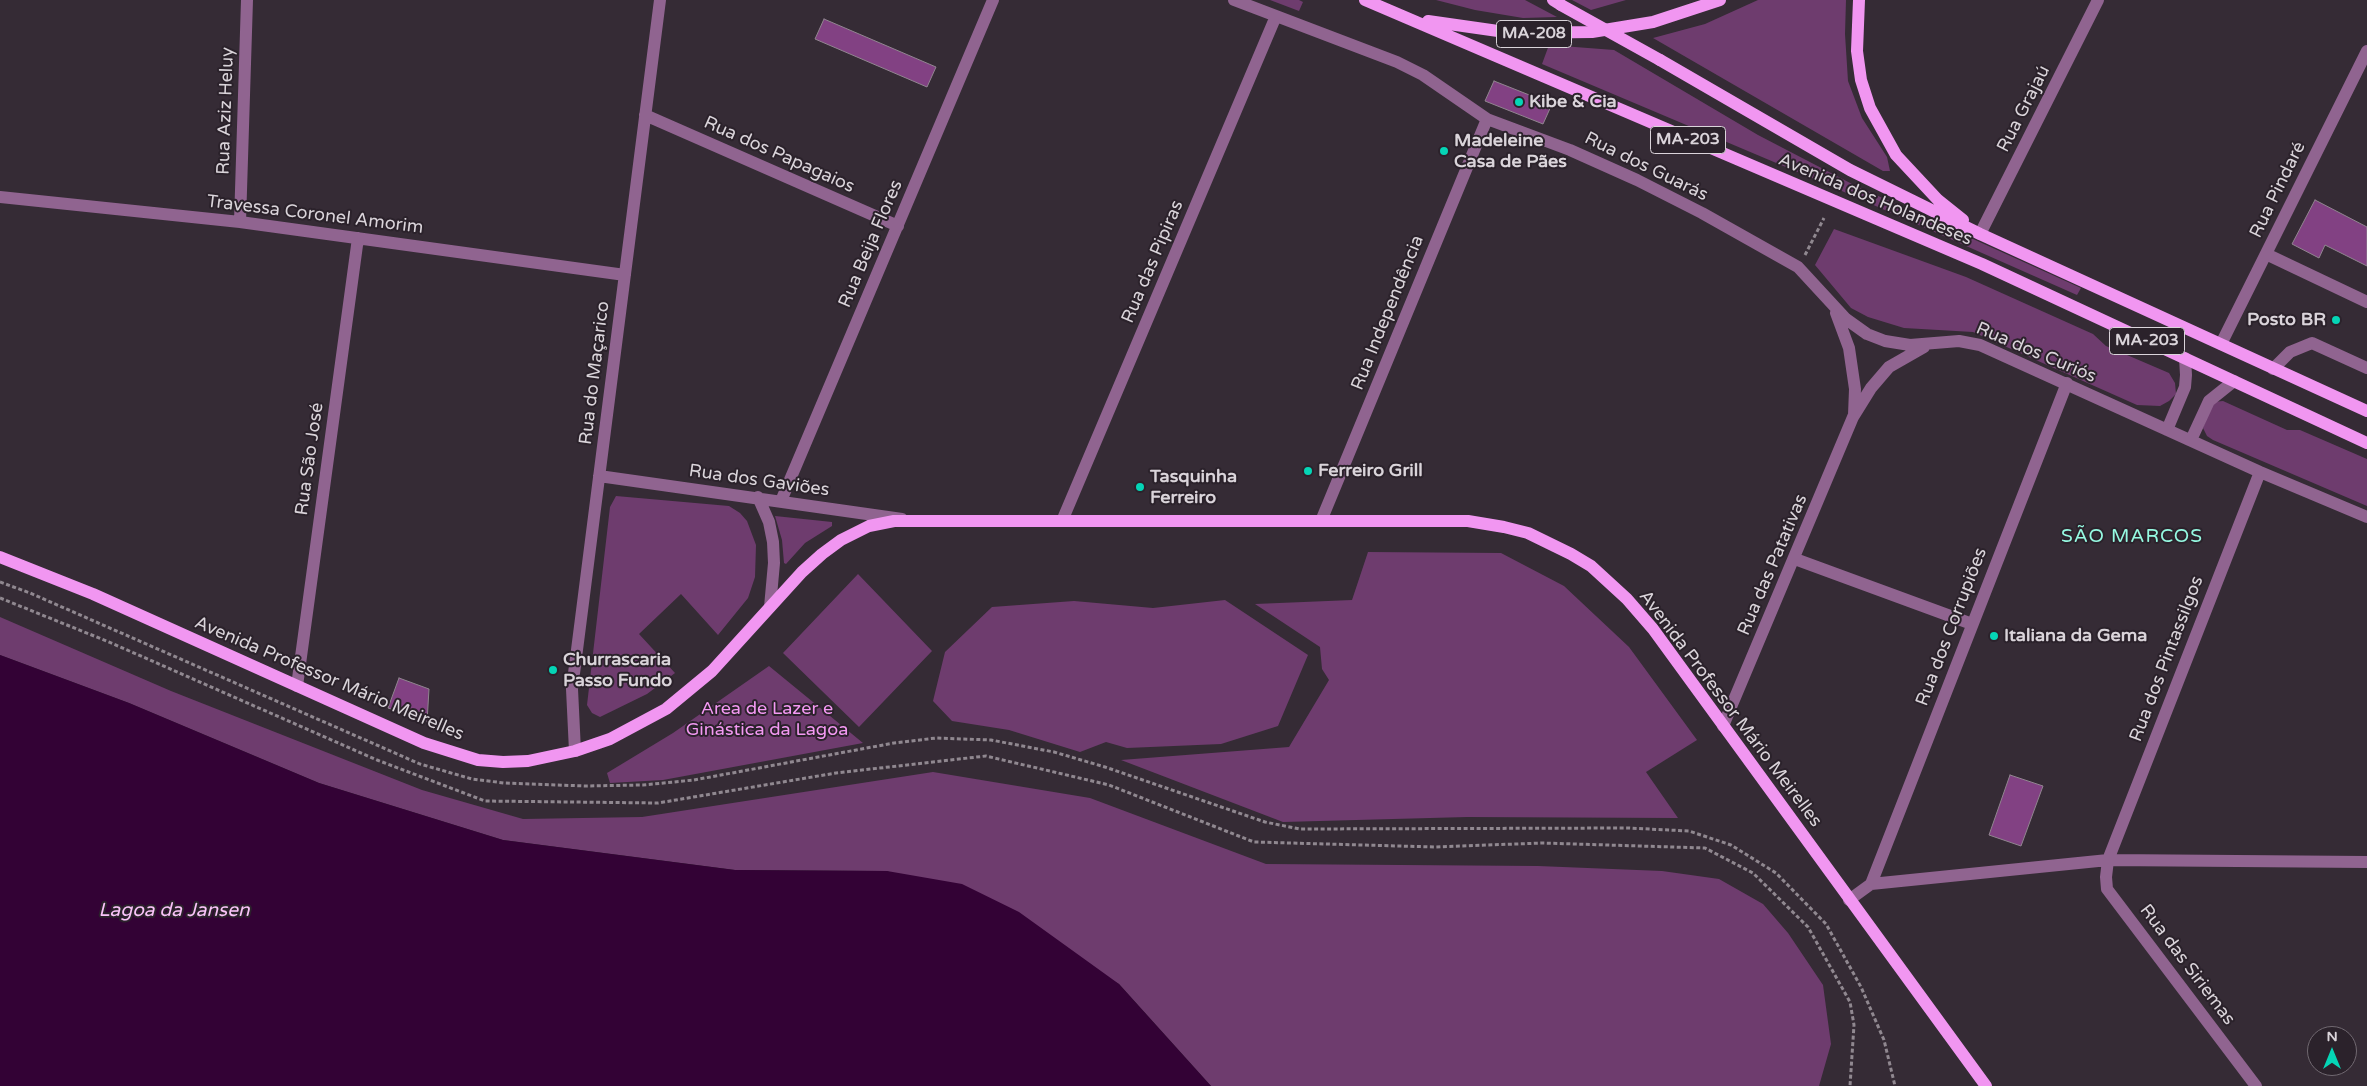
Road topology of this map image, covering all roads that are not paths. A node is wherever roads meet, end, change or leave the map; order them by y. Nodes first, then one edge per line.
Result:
1 (247, 0) edge
2 (660, 0) edge
3 (993, 0) edge
4 (1234, 0) edge
5 (1365, 0) edge
6 (1720, 0) edge
7 (1859, 0) edge
8 (2098, 0) edge
9 (1557, 2) edge
10 (1396, 13) junction
11 (1276, 16) junction
12 (2367, 50) edge
13 (645, 116) junction
14 (1487, 119) junction
15 (0, 197) edge
16 (240, 222) junction
17 (898, 226) junction
18 (1980, 234) junction
19 (358, 238) junction
20 (2266, 254) junction
21 (625, 275) junction
22 (2367, 302) edge
23 (1832, 304) junction
24 (1885, 341) joint
25 (1931, 344) junction
26 (2221, 344) junction
27 (2184, 358) junction
28 (2273, 368) junction
29 (2367, 368) edge
30 (2234, 381) junction
31 (2067, 383) junction
32 (2367, 411) edge
33 (1854, 417) junction
34 (2167, 430) junction
35 (2191, 440) junction
36 (2367, 443) edge
37 (2260, 472) junction
38 (599, 476) junction
39 (758, 497) junction
40 (782, 501) junction
41 (2367, 517) edge
42 (914, 521) junction
43 (1062, 521) junction
44 (1321, 521) junction
45 (0, 557) edge
46 (1795, 559) junction
47 (770, 606) junction
48 (1972, 624) junction
49 (297, 686) junction
50 (1723, 726) junction
51 (575, 751) junction
52 (2108, 860) junction
53 (2367, 862) edge
54 (1871, 884) junction
55 (1849, 900) junction
56 (1986, 1086) edge
57 (2256, 1086) edge

1 - 16 street, Rua Aziz Heluy
2 - 13 street, Rua do Maçarico
3 - 17 street, Rua Beija Flores
4 - 11 street, Rua dos Guarás
5 - 10 main road, Avenida dos Holandeses / MA-203
6 - 10 main road, MA-208
7 - 18 main road
8 - 18 street, Rua Grajaú
9 - 18 main road, Avenida dos Holandeses / MA-203, bridge
10 - 27 main road, Avenida dos Holandeses / MA-203
11 - 14 street, Rua dos Guarás
11 - 43 street, Rua das Pipiras
12 - 20 street, Rua Pindaré
13 - 17 street, Rua dos Papagaios
13 - 21 street, Rua do Maçarico
14 - 23 street, Rua dos Guarás
14 - 44 street, Rua Independência
15 - 16 street, Travessa Coronel Amorim
16 - 19 street, Travessa Coronel Amorim
17 - 40 street, Rua Beija Flores
18 - 26 main road, Avenida dos Holandeses / MA-203
19 - 21 street, Travessa Coronel Amorim
19 - 49 street, Rua São José
20 - 22 street
20 - 26 street, Rua Pindaré
21 - 38 street, Rua do Maçarico
23 - 24 street, Rua dos Guarás
23 - 33 street, Rua das Patativas
24 - 25 street, Rua dos Curiós
25 - 31 street, Rua dos Curiós
25 - 33 street, Rua das Patativas
26 - 28 main road, Avenida dos Holandeses / MA-203
27 - 30 main road, Avenida dos Holandeses / MA-203
27 - 34 street
28 - 29 street
28 - 32 main road, Avenida dos Holandeses / MA-203
30 - 35 street
30 - 36 main road, Avenida dos Holandeses / MA-203
31 - 34 street, Rua dos Curiós
31 - 48 street, Rua dos Corrupiões
33 - 46 street, Rua das Patativas
34 - 35 street, Rua dos Curiós
35 - 37 street, Rua dos Curiós
37 - 41 street, Rua dos Curiós
37 - 52 street, Rua dos Pintassilgos
38 - 39 street, Rua dos Gaviões
38 - 51 street, Rua do Maçarico
39 - 40 street, Rua dos Gaviões
39 - 47 street
40 - 42 street, Rua dos Gaviões
42 - 43 main road, Avenida Professor Mário Meirelles
42 - 47 main road, Avenida Professor Mário Meirelles
43 - 44 main road, Avenida Professor Mário Meirelles
44 - 50 main road, Avenida Professor Mário Meirelles
45 - 49 main road, Avenida Professor Mário Meirelles
46 - 48 street
46 - 50 street, Rua das Patativas
47 - 51 main road, Avenida Professor Mário Meirelles
48 - 54 street, Rua dos Corrupiões
49 - 51 main road, Avenida Professor Mário Meirelles
50 - 55 main road, Avenida Professor Mário Meirelles
52 - 53 street
52 - 54 street
52 - 57 street, Rua das Siriemas
54 - 55 street
55 - 56 main road, Avenida Professor Mário Meirelles

